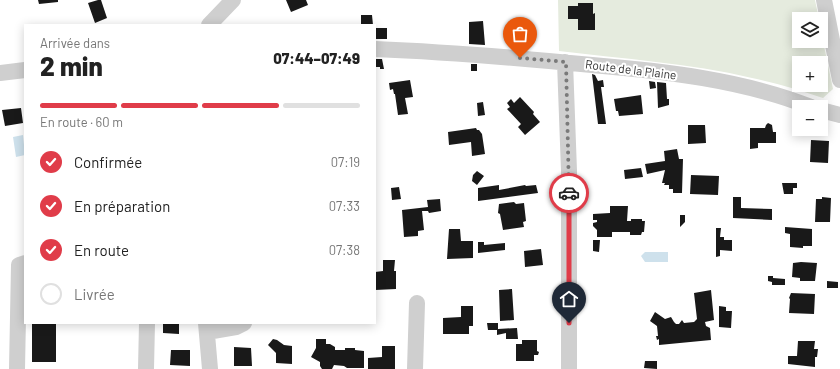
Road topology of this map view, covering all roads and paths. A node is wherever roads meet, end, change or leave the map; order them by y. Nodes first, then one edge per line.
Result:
1 (233, 0) edge
2 (824, 0) edge
3 (210, 24) edge
4 (376, 49) edge
5 (566, 62) junction
6 (24, 70) edge
7 (0, 73) edge
8 (840, 80) edge
9 (794, 100) edge
10 (828, 112) edge
11 (840, 115) edge
12 (24, 263) edge
13 (417, 303) dead end
14 (147, 324) edge
15 (242, 324) edge
16 (206, 327) edge
17 (17, 369) edge
18 (146, 369) edge
19 (210, 369) edge
20 (415, 369) edge
21 (569, 369) edge

1 - 3 street
2 - 8 street
4 - 5 street, Route de la Plaine
5 - 9 street, Route de la Plaine
5 - 21 street
6 - 7 street
10 - 11 street
12 - 17 street
13 - 20 street
14 - 18 street
15 - 16 street
16 - 19 street

